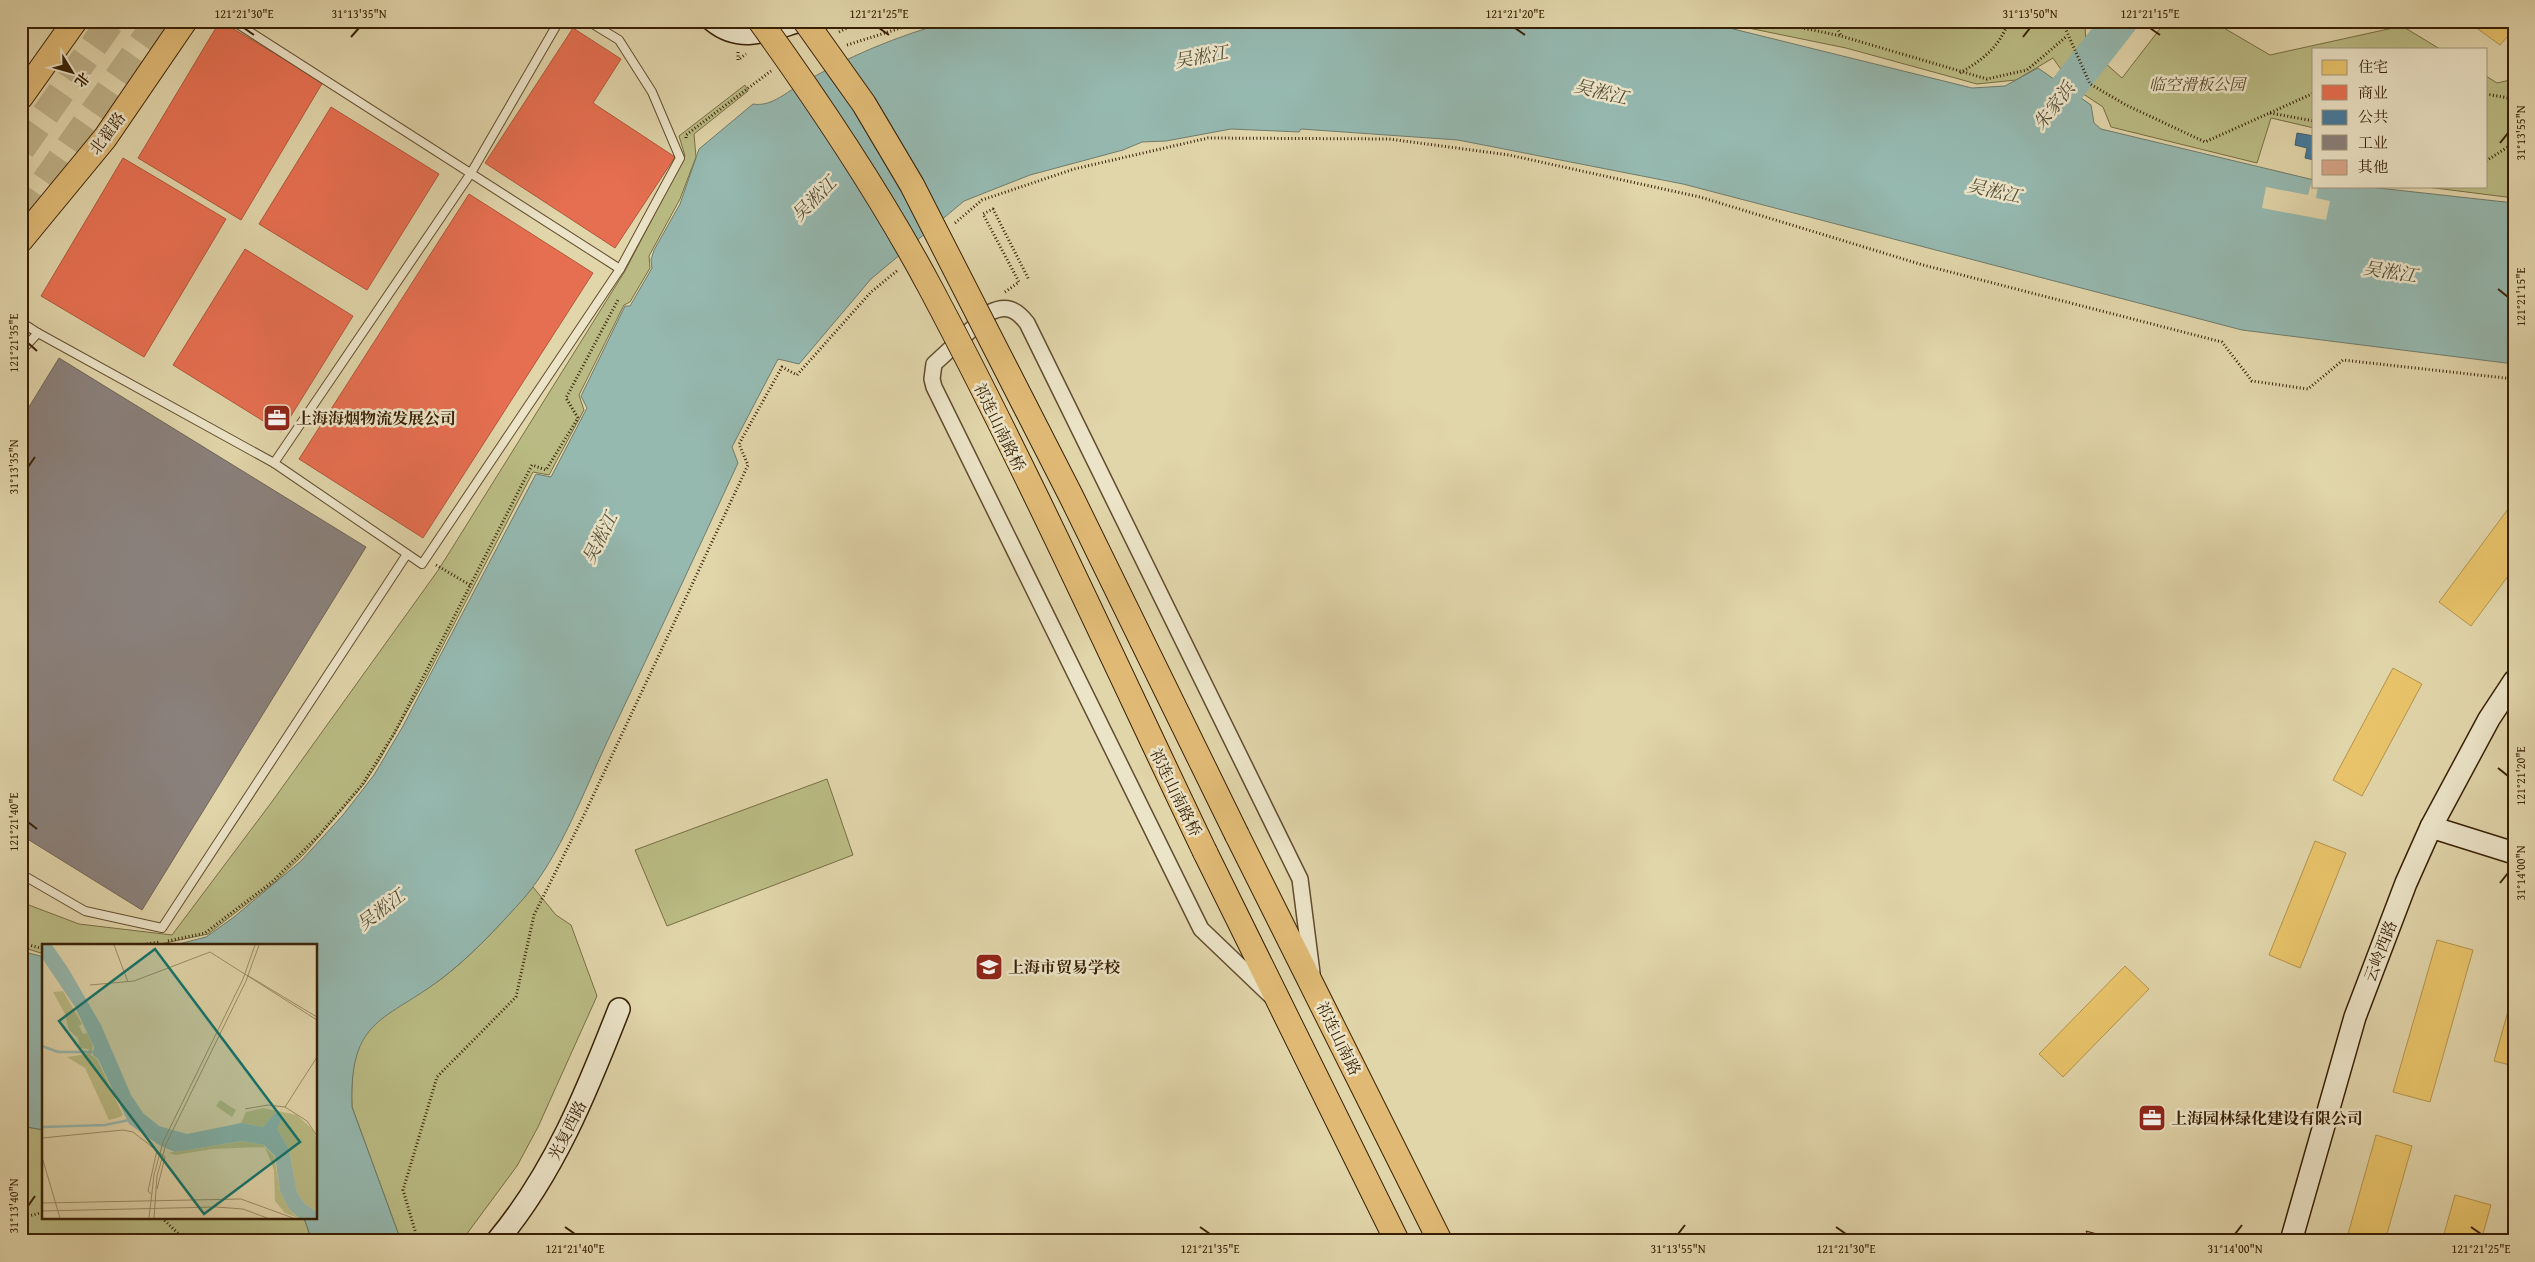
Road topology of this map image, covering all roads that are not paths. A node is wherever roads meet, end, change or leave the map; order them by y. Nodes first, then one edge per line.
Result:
1 (75, 21) edge
2 (185, 21) edge
3 (233, 21) edge
4 (559, 21) edge
5 (588, 21) edge
6 (713, 21) edge
7 (760, 21) edge
8 (800, 21) edge
9 (805, 21) edge
10 (21, 97) edge
11 (471, 173) junction
12 (21, 240) edge
13 (620, 269) junction
14 (21, 322) edge
15 (38, 333) junction
16 (21, 351) edge
17 (274, 463) junction
18 (407, 554) junction
19 (2514, 681) edge
20 (2431, 827) junction
21 (1237, 835) joint
22 (2514, 853) edge
23 (21, 874) edge
24 (1313, 987) junction
25 (1280, 1004) junction
26 (619, 1009) dead end
27 (496, 1241) edge
28 (1397, 1241) edge
29 (1440, 1241) edge
30 (2291, 1241) edge

1 - 10 main road
2 - 12 main road, 北翟路
3 - 11 lane
4 - 11 lane
5 - 13 lane
6 - 8 street
7 - 25 main road, 祁连山南路桥, bridge
9 - 21 main road, 祁连山南路桥, bridge
11 - 13 lane
11 - 17 lane
13 - 18 lane
14 - 15 lane
15 - 16 lane
15 - 17 lane
17 - 18 lane
18 - 23 lane
19 - 20 street, 云岭西路
20 - 22 street
20 - 30 street, 云岭西路
21 - 24 main road, 祁连山南路
24 - 25 street
24 - 29 main road, 祁连山南路
25 - 28 main road
26 - 27 street, 光复西路

